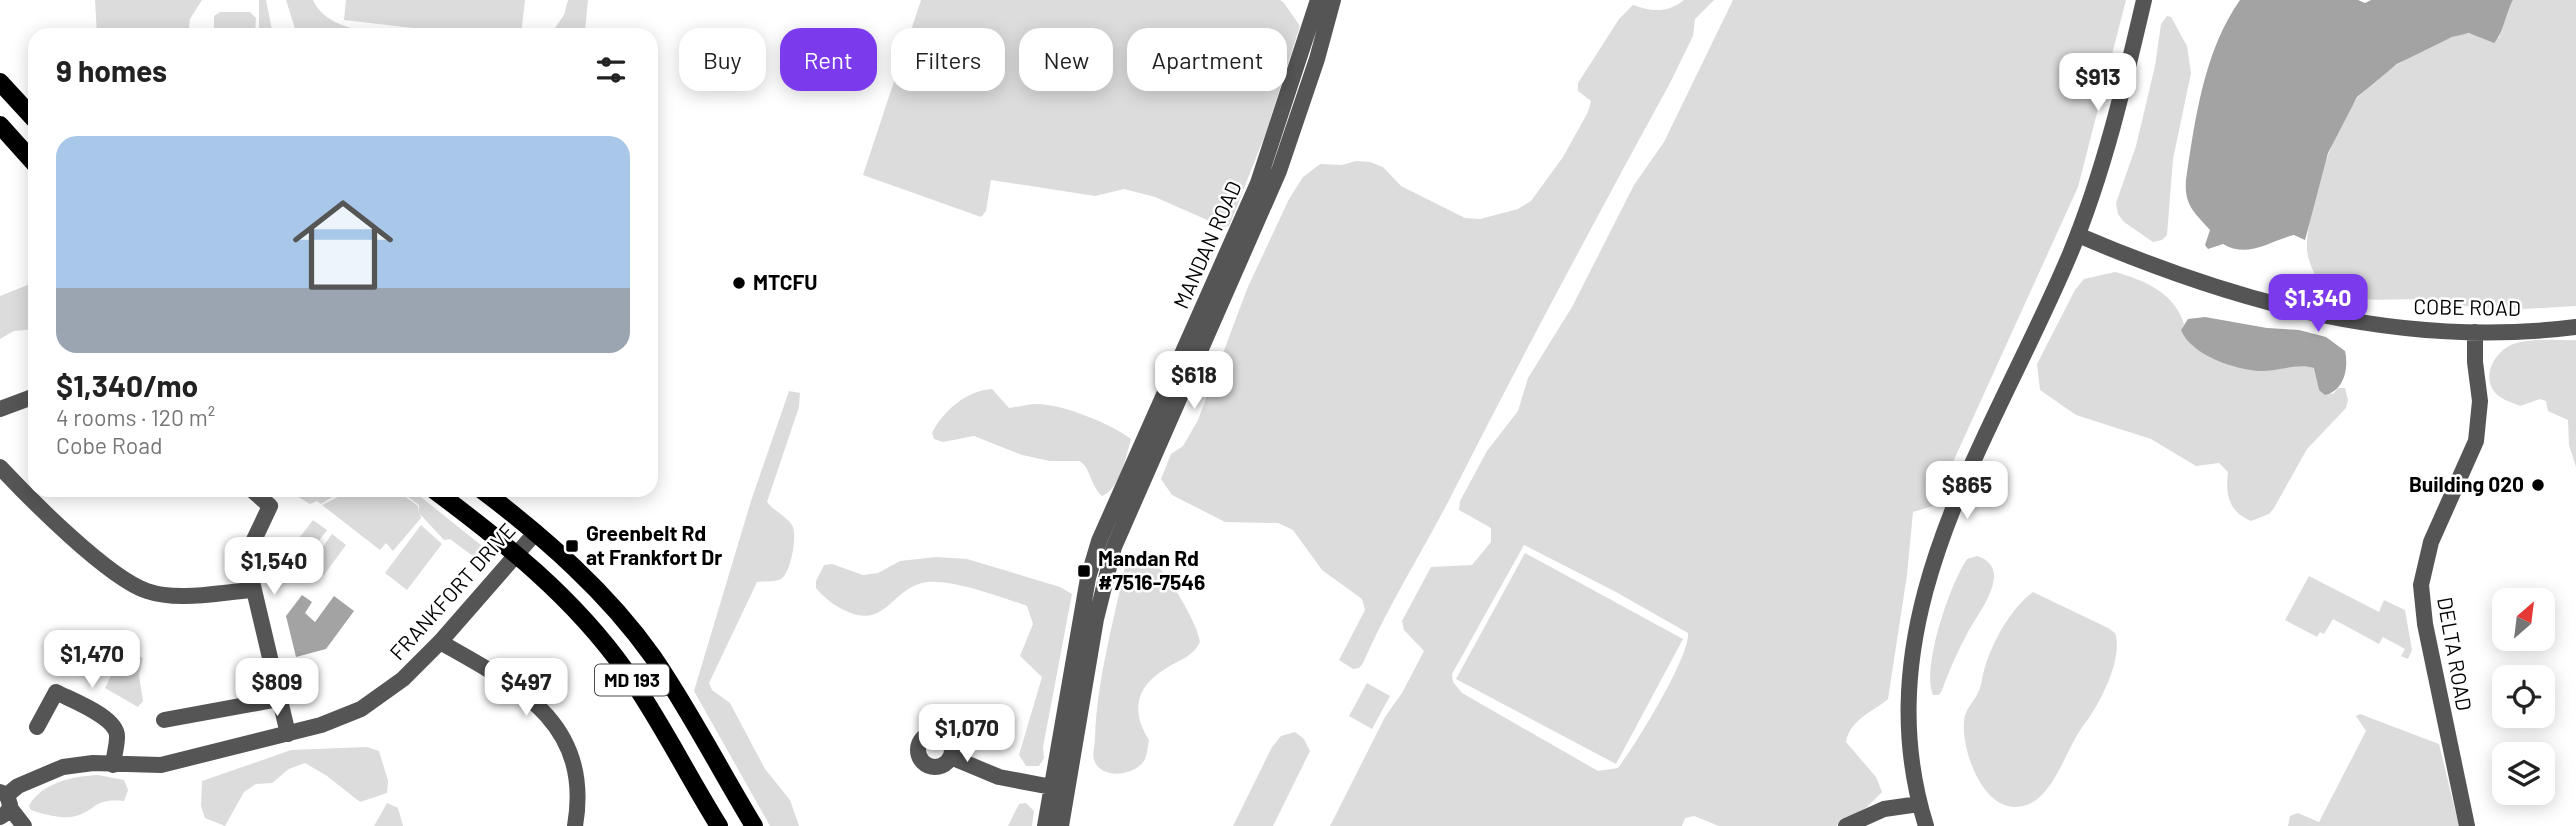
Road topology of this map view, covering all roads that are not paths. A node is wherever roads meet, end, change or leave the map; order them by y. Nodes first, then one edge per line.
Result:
1 (1318, 0) edge
2 (1333, 0) edge
3 (2144, 0) edge
4 (0, 82) edge
5 (28, 112) edge
6 (0, 125) edge
7 (28, 156) edge
8 (2078, 235) junction
9 (2576, 327) edge
10 (2475, 331) junction
11 (28, 399) edge
12 (0, 409) edge
13 (0, 467) edge
14 (28, 494) edge
15 (31, 497) edge
16 (260, 497) edge
17 (443, 497) edge
18 (491, 497) edge
19 (536, 532) junction
20 (517, 554) junction
21 (253, 590) junction
22 (440, 642) junction
23 (279, 699) junction
24 (164, 720) dead end
25 (37, 727) dead end
26 (288, 734) junction
27 (951, 757) dead end
28 (113, 765) junction
29 (1060, 789) junction
30 (1919, 804) junction
31 (5, 809) edge
32 (24, 826) edge
33 (575, 826) edge
34 (719, 826) edge
35 (754, 826) edge
36 (1045, 826) edge
37 (1060, 826) edge
38 (1846, 826) edge
39 (1926, 826) edge
40 (2468, 826) edge

1 - 29 street, MANDAN ROAD
2 - 29 street, MANDAN ROAD
3 - 8 street
4 - 5 main road
6 - 7 main road
8 - 10 street, COBE ROAD
8 - 30 street
9 - 10 street, COBE ROAD
10 - 40 street, DELTA ROAD
11 - 12 street
13 - 14 street
15 - 21 street
16 - 21 street
17 - 20 main road, MD 193
18 - 19 main road, MD 193
19 - 20 street, FRANKFORT DRIVE
19 - 35 main road, MD 193
20 - 22 street, FRANKFORT DRIVE
20 - 34 main road, MD 193
21 - 23 street
22 - 26 street, FRANKFORT DRIVE
22 - 33 street
23 - 24 street
23 - 26 street
25 - 28 street
26 - 28 street, FRANKFORT DRIVE
27 - 29 street
28 - 31 street, FRANKFORT DRIVE
29 - 36 street, MANDAN ROAD
29 - 37 street, MANDAN ROAD
30 - 38 street
30 - 39 street
31 - 32 street

